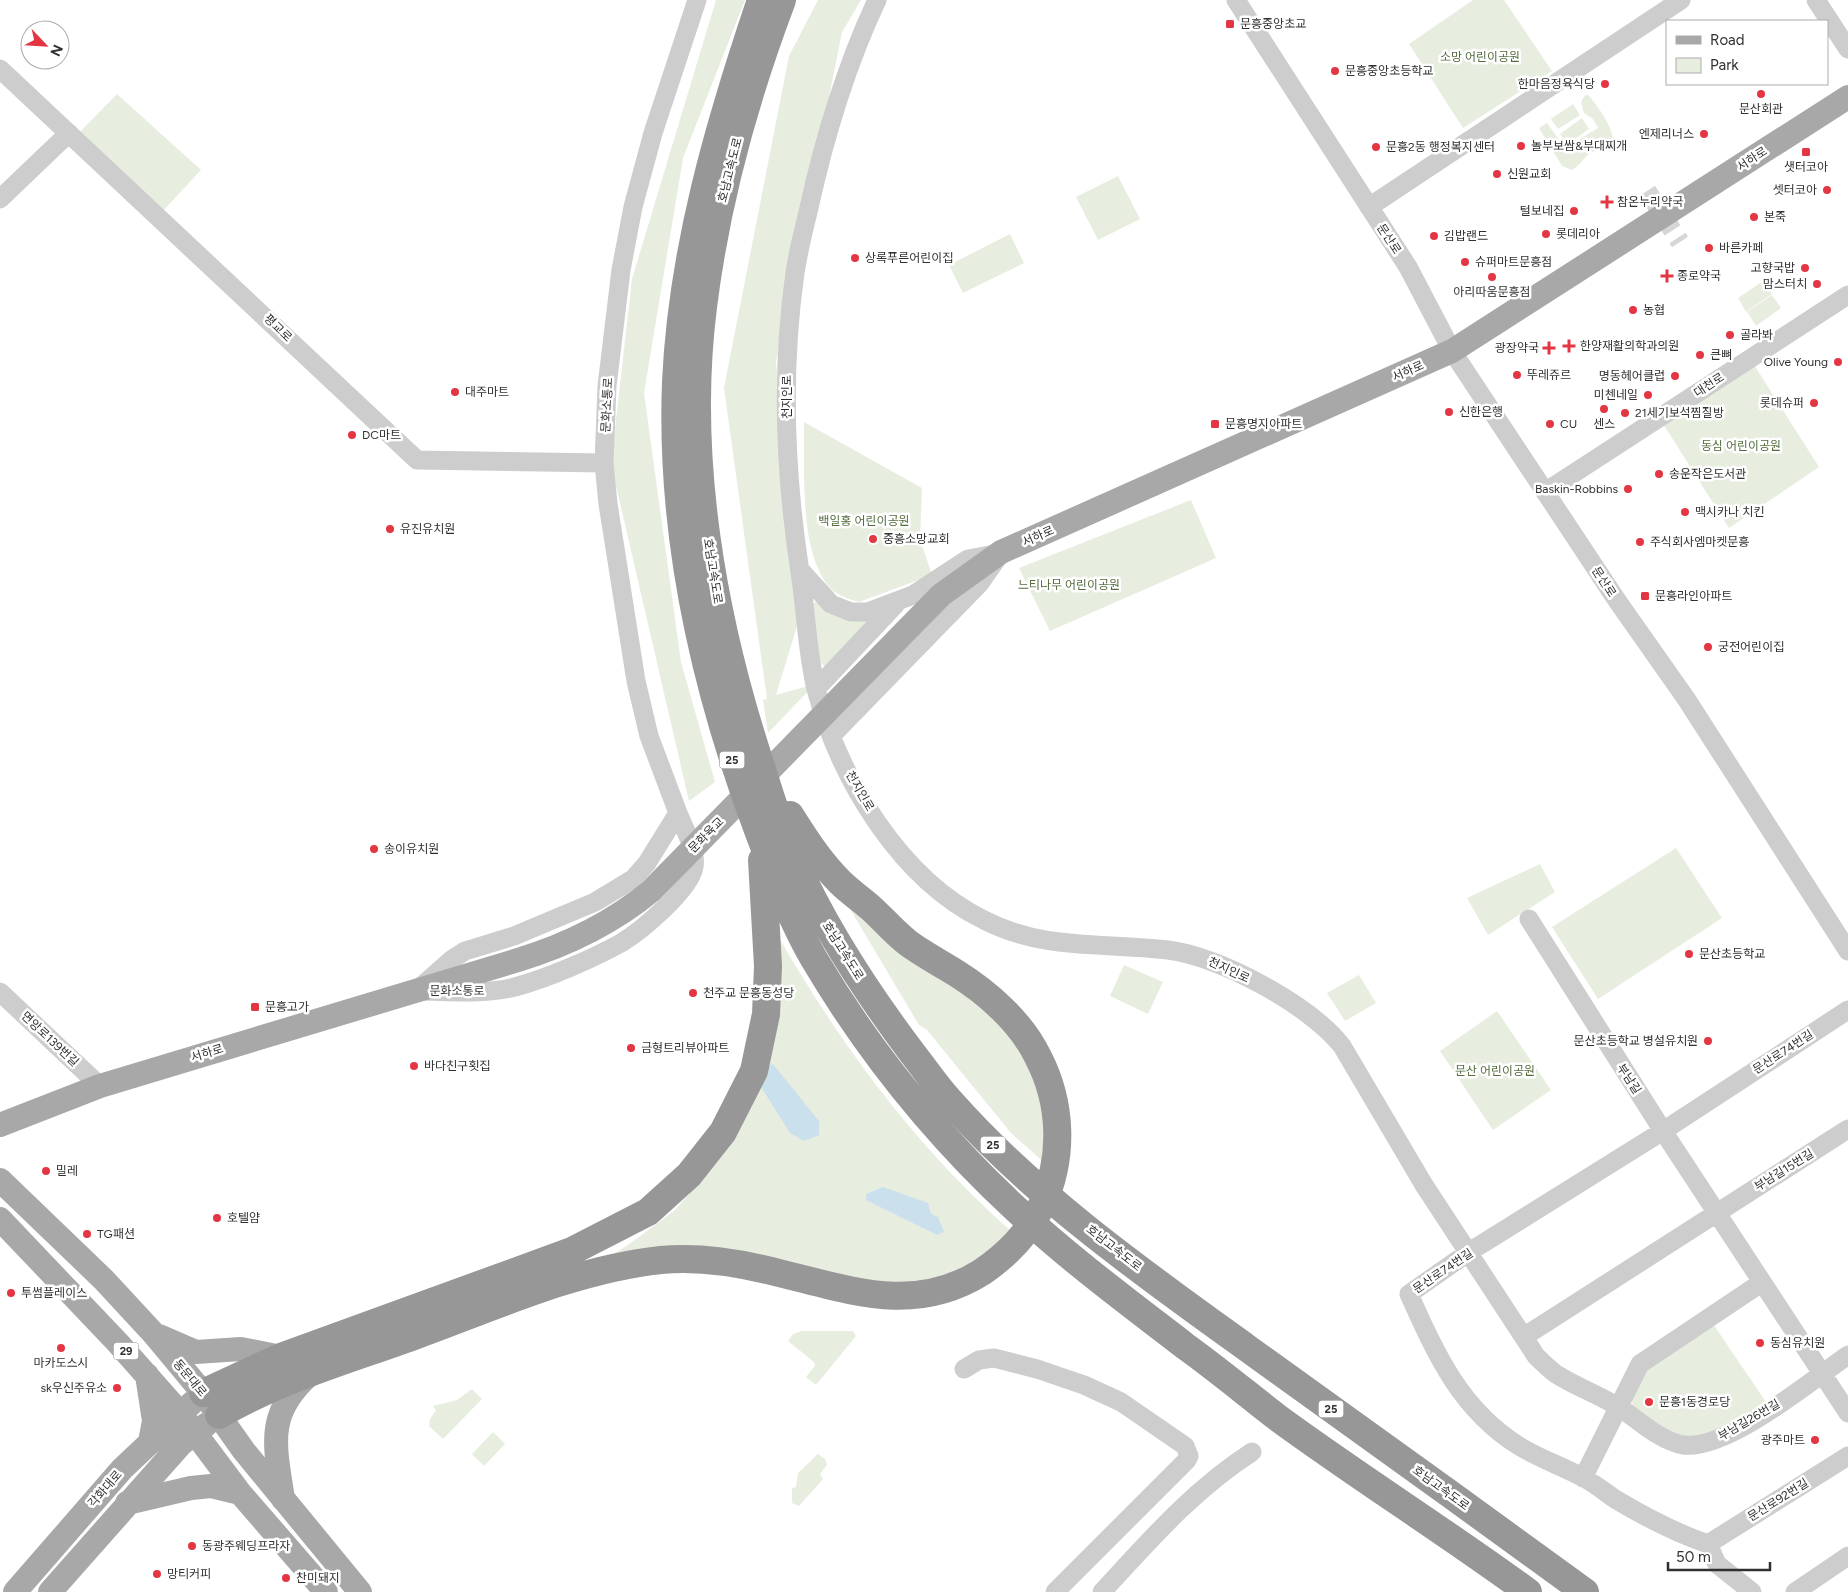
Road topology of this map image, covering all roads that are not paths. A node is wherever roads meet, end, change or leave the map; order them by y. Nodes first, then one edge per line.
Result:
1 (696, 0) edge
2 (761, 0) edge
3 (782, 0) edge
4 (877, 0) edge
5 (1236, 0) edge
6 (1681, 0) edge
7 (1816, 0) edge
8 (1848, 49) edge
9 (0, 69) edge
10 (1848, 97) edge
11 (69, 133) junction
12 (0, 199) edge
13 (1369, 208) junction
14 (1848, 295) edge
15 (1452, 351) junction
16 (698, 392) junction
17 (604, 463) junction
18 (1545, 492) junction
19 (1001, 552) junction
20 (800, 571) junction
21 (941, 595) joint
22 (896, 603) junction
23 (816, 689) junction
24 (832, 735) junction
25 (678, 813) junction
26 (760, 836) junction
27 (1529, 919) dead end
28 (1848, 951) edge
29 (416, 991) junction
30 (0, 992) edge
31 (1848, 1010) edge
32 (100, 1086) junction
33 (0, 1125) edge
34 (1662, 1131) junction
35 (1846, 1134) edge
36 (0, 1180) edge
37 (1717, 1212) junction
38 (0, 1219) edge
39 (1469, 1252) junction
40 (1761, 1283) junction
41 (154, 1334) junction
42 (1525, 1336) junction
43 (1848, 1354) edge
44 (281, 1358) junction
45 (964, 1369) dead end
46 (314, 1371) junction
47 (1822, 1373) junction
48 (147, 1375) junction
49 (203, 1393) junction
50 (1619, 1407) junction
51 (180, 1413) junction
52 (1848, 1413) edge
53 (219, 1415) junction
54 (196, 1433) junction
55 (150, 1442) junction
56 (1252, 1452) dead end
57 (1848, 1456) edge
58 (1583, 1478) junction
59 (240, 1494) junction
60 (283, 1500) junction
61 (127, 1503) junction
62 (1708, 1544) junction
63 (1844, 1559) edge
64 (15, 1592) edge
65 (50, 1592) edge
66 (326, 1592) edge
67 (360, 1592) edge
68 (1055, 1592) edge
69 (1102, 1592) edge
70 (1528, 1592) edge
71 (1585, 1592) edge
72 (1752, 1592) edge
73 (1795, 1592) edge

1 - 17 street, 문화소통로
2 - 26 highway, 호남고속도로 / 25
3 - 16 highway, 호남고속도로 / 25
4 - 20 street, 천지인로
5 - 13 street, 문산로
6 - 13 street
7 - 8 street
9 - 11 street, 평교로
10 - 15 main road, 서하로
11 - 12 street
11 - 17 street, 평교로
13 - 15 street, 문산로
14 - 18 street, 대천로
15 - 18 street, 문산로
15 - 19 main road, 서하로
16 - 46 highway
16 - 71 highway, 호남고속도로 / 25
17 - 25 street, 문화소통로
18 - 28 street, 문산로
19 - 21 main road, 서하로
19 - 22 street
19 - 24 street
20 - 22 street
20 - 23 street, 천지인로
21 - 29 main road, 문화육교
22 - 23 street
23 - 24 street, 천지인로
24 - 39 street, 천지인로
25 - 29 street, 문화소통로
25 - 29 street, 문화소통로
26 - 44 highway
26 - 70 highway, 호남고속도로 / 25
27 - 34 street, 부남길
29 - 32 main road, 서하로
30 - 32 street, 면앙로139번길
31 - 34 street, 문산로74번길
32 - 33 main road, 서하로
34 - 37 street, 부남길
34 - 39 street, 문산로74번길
35 - 37 street, 부남길15번길
36 - 41 main road, 동문대로 / 29
37 - 40 street, 부남길
37 - 42 street
38 - 48 main road, 29
39 - 42 street, 부남길26번길
39 - 58 street, 문산로74번길
40 - 47 street, 부남길
40 - 50 street
41 - 44 main road
41 - 49 main road, 동문대로 / 29
42 - 50 street, 부남길26번길
43 - 47 street
44 - 49 highway
45 - 68 street
46 - 53 highway
46 - 60 main road
47 - 50 street, 부남길26번길
47 - 52 street, 부남길
48 - 51 main road, 29
48 - 55 main road
49 - 51 main road, 각화대로
49 - 53 main road, 동문대로 / 29
50 - 58 street
51 - 54 main road, 29
51 - 55 main road, 각화대로
53 - 54 main road
53 - 60 main road, 동문대로 / 29
54 - 59 main road, 29
54 - 61 main road
55 - 64 main road, 각화대로
56 - 69 street
57 - 62 street, 문산로92번길
58 - 62 street, 문산로74번길
59 - 61 main road
59 - 66 main road, 29
60 - 67 main road, 동문대로 / 29
61 - 65 main road
62 - 72 street
63 - 73 street

